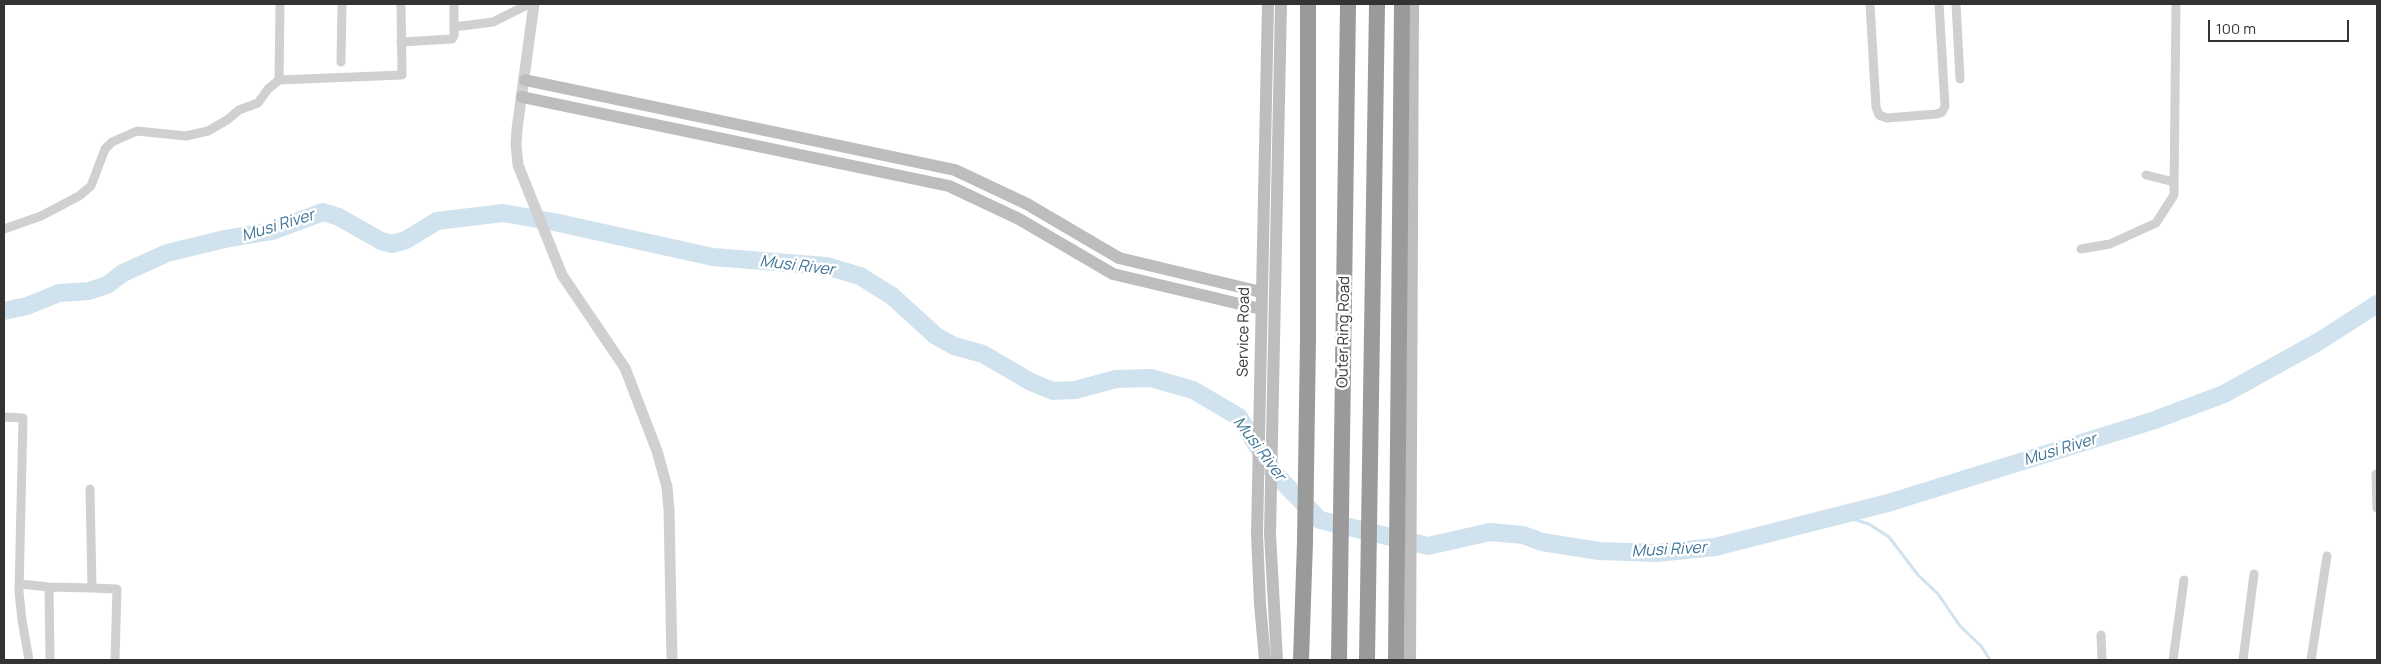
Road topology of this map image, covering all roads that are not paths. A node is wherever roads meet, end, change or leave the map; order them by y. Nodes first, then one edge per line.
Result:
1 (280, 4) edge
2 (342, 4) edge
3 (401, 4) edge
4 (454, 4) edge
5 (528, 4) edge
6 (534, 4) edge
7 (1268, 4) edge
8 (1280, 4) edge
9 (1308, 4) edge
10 (1348, 4) edge
11 (1377, 4) edge
12 (1402, 4) edge
13 (1413, 4) edge
14 (1870, 4) edge
15 (1940, 4) edge
16 (1956, 4) edge
17 (2176, 4) edge
18 (454, 27) junction
19 (402, 42) junction
20 (341, 62) dead end
21 (1960, 79) dead end
22 (278, 80) junction
23 (525, 80) junction
24 (522, 97) junction
25 (2146, 175) dead end
26 (2174, 182) junction
27 (4, 229) edge
28 (2081, 249) dead end
29 (1262, 292) junction
30 (1261, 309) junction
31 (4, 417) edge
32 (2376, 474) dead end
33 (90, 489) dead end
34 (2377, 508) edge
35 (2326, 556) dead end
36 (2254, 574) dead end
37 (2184, 580) dead end
38 (20, 584) junction
39 (49, 587) junction
40 (92, 588) junction
41 (1403, 600) junction
42 (2101, 635) dead end
43 (29, 660) edge
44 (50, 660) edge
45 (115, 660) edge
46 (672, 660) edge
47 (1265, 660) edge
48 (1277, 660) edge
49 (1301, 660) edge
50 (1338, 660) edge
51 (1368, 660) edge
52 (1396, 660) edge
53 (1410, 660) edge
54 (2102, 660) edge
55 (2173, 660) edge
56 (2243, 660) edge
57 (2311, 660) edge

1 - 22 street
2 - 20 street
3 - 19 street
4 - 18 street
5 - 18 street
6 - 23 street
7 - 29 main road, Service Road
8 - 48 main road, Service Road
9 - 49 highway
10 - 50 highway, Outer Ring Road
11 - 51 highway, Outer Ring Road
12 - 41 highway
13 - 41 main road
14 - 15 street
16 - 21 street
17 - 26 street
18 - 19 street
19 - 22 street
22 - 27 street
23 - 24 street
23 - 29 main road
24 - 30 main road
24 - 46 street
25 - 26 street
26 - 28 street
29 - 30 main road, Service Road
30 - 47 main road, Service Road
31 - 38 street
32 - 34 street
33 - 40 street
35 - 57 street
36 - 56 street
37 - 55 street
38 - 39 street
38 - 43 street
39 - 40 street
39 - 44 street
40 - 45 street
41 - 52 highway
41 - 53 main road
42 - 54 street

